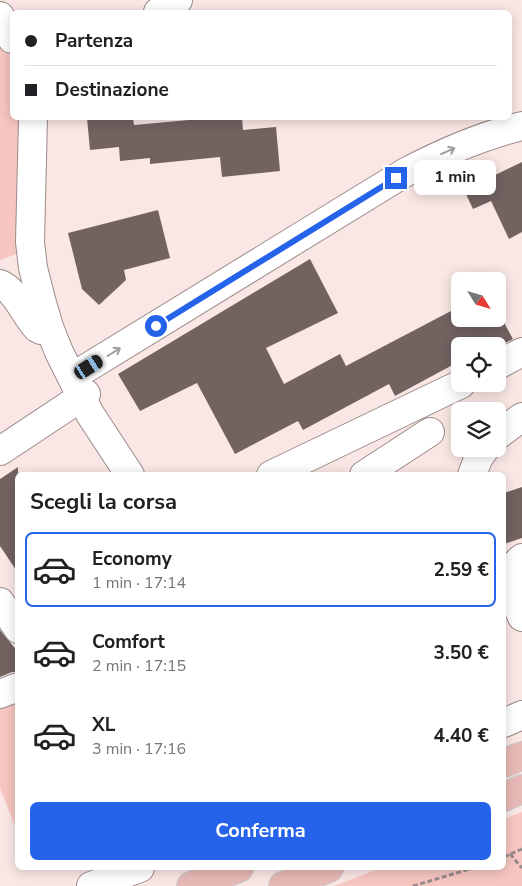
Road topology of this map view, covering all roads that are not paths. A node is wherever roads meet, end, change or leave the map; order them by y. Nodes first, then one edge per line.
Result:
1 (178, 0) edge
2 (161, 10) edge
3 (0, 16) edge
4 (10, 35) edge
5 (33, 120) edge
6 (522, 126) edge
7 (0, 284) edge
8 (49, 327) junction
9 (522, 352) edge
10 (506, 361) edge
11 (80, 389) junction
12 (451, 389) edge
13 (522, 417) edge
14 (506, 429) edge
15 (430, 432) dead end
16 (0, 452) edge
17 (479, 457) edge
18 (128, 472) edge
19 (140, 472) edge
20 (277, 472) edge
21 (369, 472) edge
22 (473, 472) edge
23 (522, 558) edge
24 (506, 582) edge
25 (0, 602) edge
26 (522, 617) edge
27 (15, 624) edge
28 (15, 688) edge
29 (0, 694) edge
30 (522, 715) edge
31 (506, 722) edge
32 (522, 756) edge
33 (506, 762) edge
34 (522, 789) edge
35 (506, 796) edge
36 (135, 870) edge
37 (234, 870) edge
38 (324, 870) edge
39 (92, 886) edge
40 (191, 886) edge
41 (283, 886) edge

1 - 2 street
3 - 4 street
5 - 8 street
11 -> 6 street
7 - 8 street
8 - 11 street
9 - 10 street
11 - 16 street
11 - 18 street
11 - 19 street
12 - 20 street
13 - 14 street
15 - 21 street
17 - 22 street
23 - 24 street
24 - 26 street
25 - 27 street
28 - 29 street
30 - 31 street
32 - 33 main road
34 - 35 main road
36 - 39 street
37 - 40 main road
38 - 41 main road

